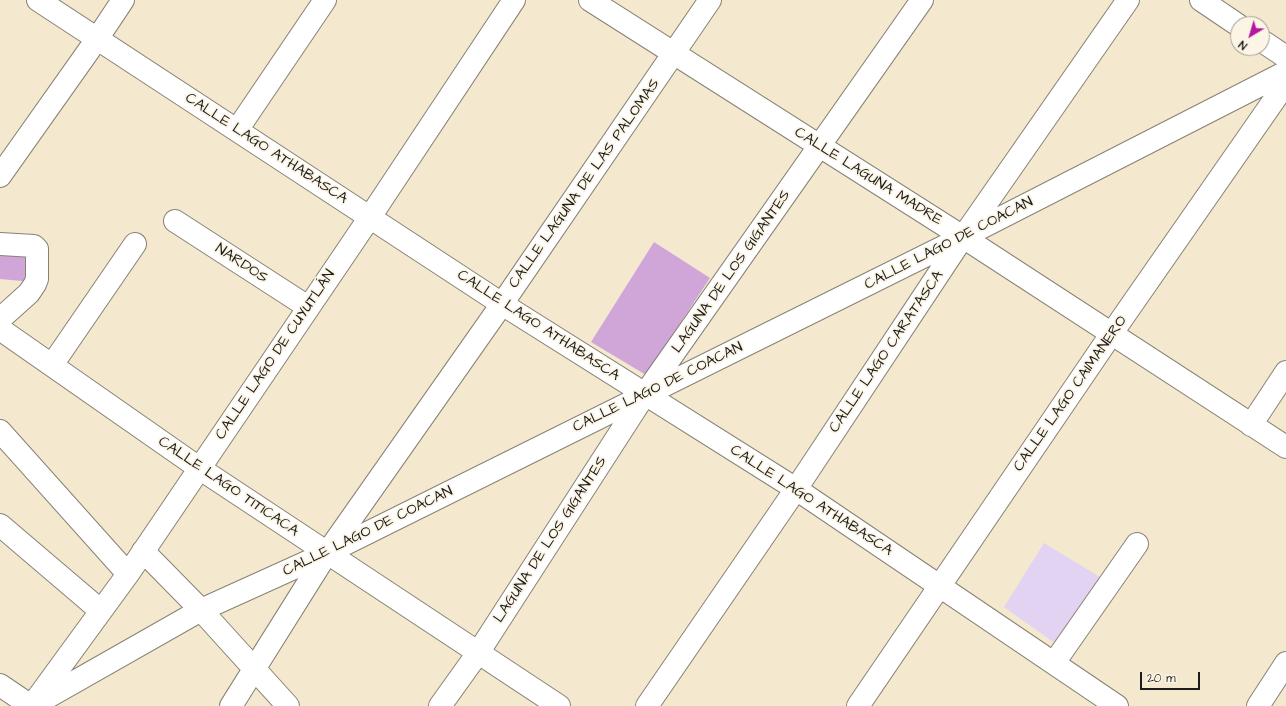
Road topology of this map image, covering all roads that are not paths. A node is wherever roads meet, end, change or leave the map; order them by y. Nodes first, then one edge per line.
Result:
1 (38, 0) edge
2 (123, 0) edge
3 (325, 0) edge
4 (514, 0) edge
5 (590, 0) edge
6 (710, 0) edge
7 (922, 0) edge
8 (1128, 0) edge
9 (1201, 0) edge
10 (1230, 20) edge
11 (97, 39) junction
12 (1270, 46) edge
13 (674, 54) junction
14 (1286, 57) edge
15 (1286, 72) edge
16 (1286, 83) edge
17 (237, 130) junction
18 (820, 146) junction
19 (0, 176) edge
20 (370, 217) junction
21 (175, 221) dead end
22 (963, 237) junction
23 (0, 244) edge
24 (135, 244) dead end
25 (502, 304) junction
26 (308, 307) junction
27 (0, 319) edge
28 (0, 329) edge
29 (1112, 333) junction
30 (52, 366) junction
31 (1286, 372) edge
32 (645, 394) junction
33 (1251, 425) junction
34 (0, 431) edge
35 (1286, 447) edge
36 (199, 468) junction
37 (796, 489) junction
38 (0, 525) edge
39 (1137, 544) dead end
40 (143, 551) junction
41 (327, 553) junction
42 (128, 574) junction
43 (939, 586) junction
44 (201, 610) junction
45 (102, 611) junction
46 (478, 653) junction
47 (1054, 662) junction
48 (1286, 663) edge
49 (255, 669) junction
50 (0, 684) edge
51 (31, 706) edge
52 (231, 706) edge
53 (288, 706) edge
54 (440, 706) edge
55 (559, 706) edge
56 (647, 706) edge
57 (858, 706) edge
58 (1117, 706) edge
59 (1258, 706) edge

1 - 11 street, CALLE LAGO ATHABASCA
2 - 11 street
3 - 17 street
4 - 20 street, CALLE LAGO DE CUYUTLÁN
5 - 13 street, CALLE LAGUNA MADRE
6 - 13 street, CALLE LAGUNA DE LAS PALOMAS
7 - 18 street, LAGUNA DE LOS GIGANTES
8 - 22 street, CALLE LAGO CARATASCA
9 - 10 street
11 - 17 street, CALLE LAGO ATHABASCA
11 - 19 street
12 - 14 street
13 - 18 street, CALLE LAGUNA MADRE
13 - 25 street, CALLE LAGUNA DE LAS PALOMAS
15 - 22 street, CALLE LAGO DE COACAN
16 - 29 street, CALLE LAGO CAIMANERO
17 - 20 street, CALLE LAGO ATHABASCA
18 - 22 street, CALLE LAGUNA MADRE
18 - 32 street, LAGUNA DE LOS GIGANTES
20 - 25 street, CALLE LAGO ATHABASCA
20 - 26 street, CALLE LAGO DE CUYUTLÁN
21 - 26 street, NARDOS
22 - 29 street, CALLE LAGUNA MADRE
22 - 32 street, CALLE LAGO DE COACAN
22 - 37 street, CALLE LAGO CARATASCA
23 - 27 street
24 - 30 street
25 - 32 street, CALLE LAGO ATHABASCA
25 - 41 street, CALLE LAGUNA DE LAS PALOMAS
26 - 36 street, CALLE LAGO DE CUYUTLÁN
28 - 30 street, CALLE LAGO TITICACA
29 - 33 street, CALLE LAGUNA MADRE
29 - 43 street, CALLE LAGO CAIMANERO
30 - 36 street, CALLE LAGO TITICACA
31 - 33 street
32 - 37 street, CALLE LAGO ATHABASCA
32 - 41 street, CALLE LAGO DE COACAN
32 - 46 street, LAGUNA DE LOS GIGANTES
33 - 35 street, CALLE LAGUNA MADRE
34 - 42 street
36 - 40 street, CALLE LAGO DE CUYUTLÁN
36 - 41 street, CALLE LAGO TITICACA
37 - 43 street, CALLE LAGO ATHABASCA
37 - 56 street, CALLE LAGO CARATASCA
38 - 45 street
39 - 47 street
40 - 42 street, CALLE LAGO DE CUYUTLÁN
40 - 44 street
41 - 44 street, CALLE LAGO DE COACAN
41 - 46 street, CALLE LAGO TITICACA
41 - 49 street, CALLE LAGUNA DE LAS PALOMAS
42 - 45 street, CALLE LAGO DE CUYUTLÁN
43 - 47 street, CALLE LAGO ATHABASCA
43 - 57 street, CALLE LAGO CAIMANERO
44 - 49 street
44 - 51 street, CALLE LAGO DE COACAN
45 - 51 street, CALLE LAGO DE CUYUTLÁN
46 - 54 street, LAGUNA DE LOS GIGANTES
46 - 55 street, CALLE LAGO TITICACA
47 - 58 street, CALLE LAGO ATHABASCA
48 - 59 street
49 - 52 street, CALLE LAGUNA DE LAS PALOMAS
49 - 53 street
50 - 51 street

